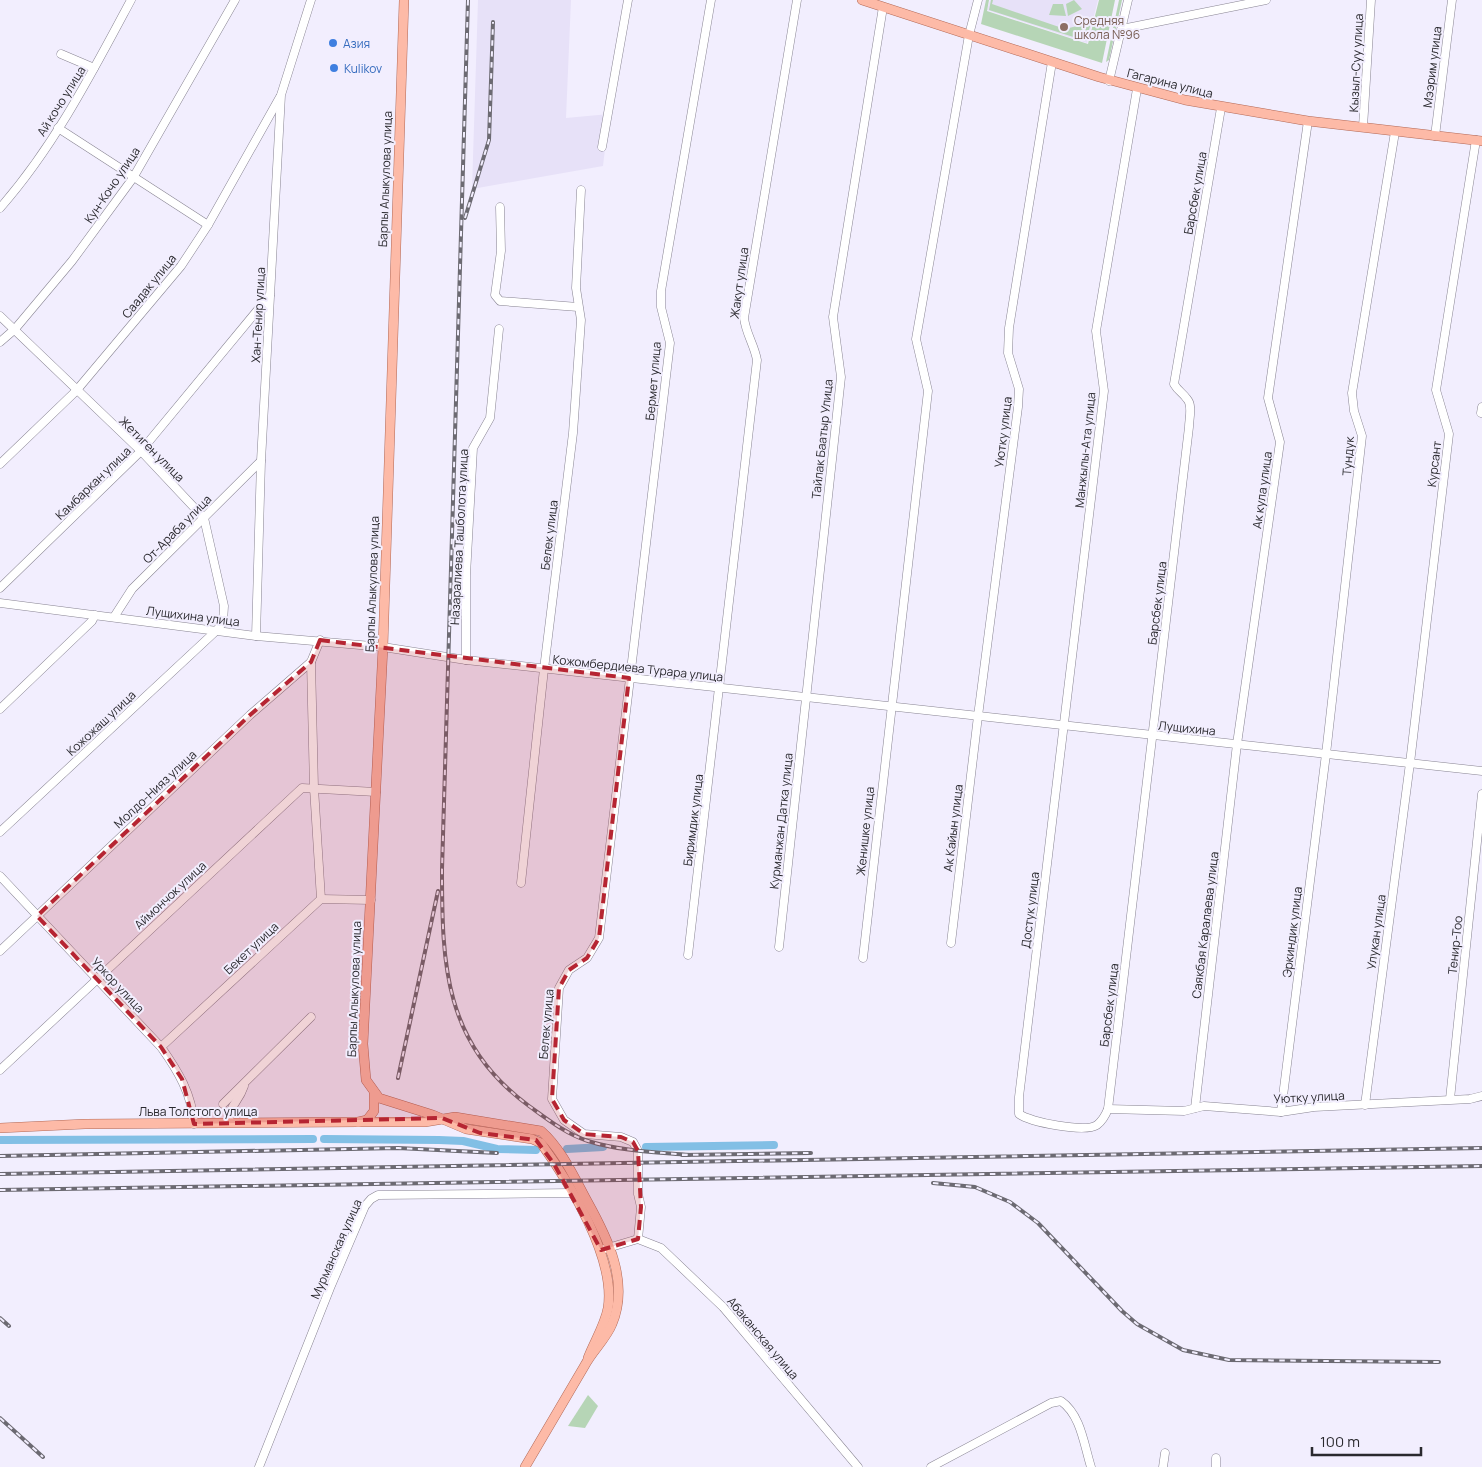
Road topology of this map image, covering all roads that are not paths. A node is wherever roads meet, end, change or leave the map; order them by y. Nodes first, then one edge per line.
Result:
1 (131, 0) edge
2 (236, 0) edge
3 (311, 0) edge
4 (404, 0) edge
5 (628, 0) edge
6 (711, 0) edge
7 (797, 0) edge
8 (862, 0) edge
9 (978, 0) edge
10 (1128, 0) edge
11 (1266, 0) edge
12 (1370, 0) edge
13 (1452, 0) edge
14 (883, 8) junction
15 (1122, 29) junction
16 (969, 35) junction
17 (61, 54) dead end
18 (1052, 62) junction
19 (94, 68) junction
20 (1110, 80) junction
21 (1137, 89) junction
22 (281, 95) junction
23 (1221, 108) junction
24 (1308, 121) junction
25 (1363, 127) junction
26 (58, 128) junction
27 (1395, 132) junction
28 (1435, 136) junction
29 (1479, 141) edge
30 (602, 146) dead end
31 (133, 178) junction
32 (581, 190) dead end
33 (500, 207) dead end
34 (0, 208) edge
35 (208, 225) junction
36 (270, 295) junction
37 (578, 307) junction
38 (0, 316) edge
39 (14, 329) junction
40 (499, 329) dead end
41 (0, 342) edge
42 (76, 391) junction
43 (141, 451) junction
44 (261, 461) junction
45 (0, 464) edge
46 (204, 518) junction
47 (0, 588) edge
48 (0, 603) edge
49 (95, 615) junction
50 (114, 617) junction
51 (217, 630) junction
52 (256, 636) junction
53 (320, 640) junction
54 (384, 647) junction
55 (466, 660) junction
56 (311, 662) junction
57 (544, 669) junction
58 (629, 678) junction
59 (720, 688) junction
60 (804, 697) junction
61 (890, 706) junction
62 (0, 709) edge
63 (978, 716) junction
64 (1064, 726) junction
65 (1152, 735) junction
66 (1236, 744) junction
67 (1326, 754) junction
68 (1410, 763) junction
69 (1482, 771) edge
70 (314, 788) junction
71 (376, 792) junction
72 (1482, 794) edge
73 (0, 832) edge
74 (0, 876) edge
75 (521, 883) dead end
76 (321, 899) junction
77 (370, 900) junction
78 (37, 916) junction
79 (951, 943) dead end
80 (779, 947) dead end
81 (0, 951) edge
82 (688, 955) dead end
83 (862, 958) dead end
84 (96, 979) junction
85 (311, 1017) dead end
86 (160, 1047) junction
87 (0, 1070) edge
88 (244, 1084) junction
89 (374, 1094) junction
90 (1482, 1096) edge
91 (1450, 1100) junction
92 (223, 1104) dead end
93 (1365, 1105) junction
94 (1195, 1108) junction
95 (1108, 1109) junction
96 (1281, 1112) junction
97 (442, 1118) junction
98 (358, 1122) junction
99 (229, 1123) junction
100 (194, 1124) junction
101 (0, 1128) edge
102 (571, 1193) junction
103 (638, 1239) junction
104 (610, 1247) junction
105 (600, 1250) junction
106 (588, 1358) junction
107 (1165, 1452) dead end
108 (1216, 1458) dead end
109 (259, 1467) edge
110 (525, 1467) edge
111 (858, 1467) edge
112 (931, 1467) edge
113 (1091, 1467) edge
114 (1163, 1467) edge
115 (1216, 1467) edge

1 - 19 street, Ай кочо улица
2 - 31 street, Кун-Кочо улица
3 - 22 street, Хан-Тенир улица
4 - 54 main road, Барпы Алыкулова улица
5 - 30 street
6 - 58 street, Бермет улица
7 - 59 street, Жакут улица
8 - 14 main road, Гагарина улица
9 - 16 street, Женишке улица
10 - 15 street
11 - 15 street
12 - 25 street, Кызыл-Суу улица
13 - 28 street, Мээрим улица
14 - 16 main road, Гагарина улица
14 - 60 street, Тайлак Баатыр Улица
15 - 20 street
16 - 18 main road, Гагарина улица
16 - 61 street, Женишке улица
17 - 19 street
18 - 20 main road, Гагарина улица
18 - 63 street, Уютку улица
19 - 26 street, Ай кочо улица
20 - 21 main road, Гагарина улица
21 - 23 main road, Гагарина улица
21 - 64 street, Манжылы-Ата улица
22 - 35 street, Саадак улица
22 - 36 street, Хан-Тенир улица
23 - 24 main road, Гагарина улица
23 - 65 street, Барсбек улица
24 - 25 main road, Гагарина улица
24 - 66 street, Ак кула улица
25 - 27 main road, Гагарина улица
26 - 31 street
26 - 34 street, Ай кочо улица
27 - 28 main road, Гагарина улица
27 - 67 street, Тундук
28 - 29 main road, Гагарина улица
29 - 68 street, Курсант
31 - 35 street
31 - 39 street, Кун-Кочо улица
32 - 37 street, Белек улица
33 - 37 street
35 - 42 street, Саадак улица
36 - 43 street, Камбаркан улица
36 - 44 street, Хан-Тенир улица
37 - 57 street, Белек улица
38 - 39 street, Жетиген улица
39 - 41 street, Кун-Кочо улица
39 - 42 street, Жетиген улица
40 - 55 street, Назаралиева Ташболота улица
42 - 43 street, Жетиген улица
42 - 45 street, Саадак улица
43 - 46 street, Жетиген улица
43 - 47 street, Камбаркан улица
44 - 46 street, От-Араба улица
44 - 52 street, Хан-Тенир улица
46 - 50 street, От-Араба улица
46 - 51 street
48 - 49 street, Лущихина улица
49 - 50 street, Лущихина улица
49 - 62 street
50 - 51 street, Лущихина улица
51 - 52 street, Лущихина улица
51 - 73 street, Кожожаш улица
52 - 53 street, Лущихина улица
53 - 54 street, Лущихина улица
53 - 56 street, Молдо-Нияз улица
54 - 55 street, Кожомбердиева Турара улица
54 - 71 main road, Барпы Алыкулова улица
55 - 57 street, Кожомбердиева Турара улица
56 - 70 street
56 - 78 street, Молдо-Нияз улица
57 - 58 street, Кожомбердиева Турара улица
57 - 75 street, Белек улица
58 - 59 street, Кожомбердиева Турара улица
58 - 103 street, Белек улица
59 - 60 street, Кожомбердиева Турара улица
59 - 82 street, Биримдик улица
60 - 61 street, Кожомбердиева Турара улица
60 - 80 street, Курманжан Датка улица
61 - 63 street, Лущихина
61 - 83 street, Женишке улица
63 - 64 street, Лущихина
63 - 79 street, Ак Кайын улица
64 - 65 street, Лущихина
64 - 95 street, Достук улица
65 - 66 street, Лущихина
65 - 95 street, Барсбек улица
66 - 67 street, Лущихина
66 - 94 street, Саякбая Каралаева улица
67 - 68 street, Лущихина
67 - 96 street, Эркиндик улица
68 - 69 street, Лущихина
68 - 93 street, Улукан улица
70 - 71 street, Аймончок улица
70 - 76 street
70 - 84 street, Аймончок улица
71 - 77 main road, Барпы Алыкулова улица
72 - 91 street, Тенир-Тоо
74 - 78 street, Уркор улица
76 - 77 street
76 - 86 street, Бекет улица
77 - 89 main road, Барпы Алыкулова улица
78 - 81 street, Молдо-Нияз улица
78 - 84 street, Уркор улица
84 - 86 street, Уркор улица
84 - 87 street, Аймончок улица
85 - 88 street
86 - 100 street, Уркор улица
88 - 92 street
88 - 99 street
89 - 97 main road
89 - 98 main road
90 - 91 street, Уютку улица
91 - 93 street, Уютку улица
93 - 96 street, Уютку улица
94 - 95 street, Уютку улица
94 - 96 street, Уютку улица
97 - 98 main road, Льва Толстого улица
97 - 102 main road
97 - 104 main road
98 - 99 main road, Льва Толстого улица
99 - 100 main road, Льва Толстого улица
100 - 101 main road, Льва Толстого улица
102 - 105 main road
102 - 109 street, Мурманская улица
103 - 104 street
103 - 111 street, Абаканская улица
104 - 105 street
104 - 106 main road
105 - 106 main road
106 - 110 main road
107 - 114 street
108 - 115 street
112 - 113 street

